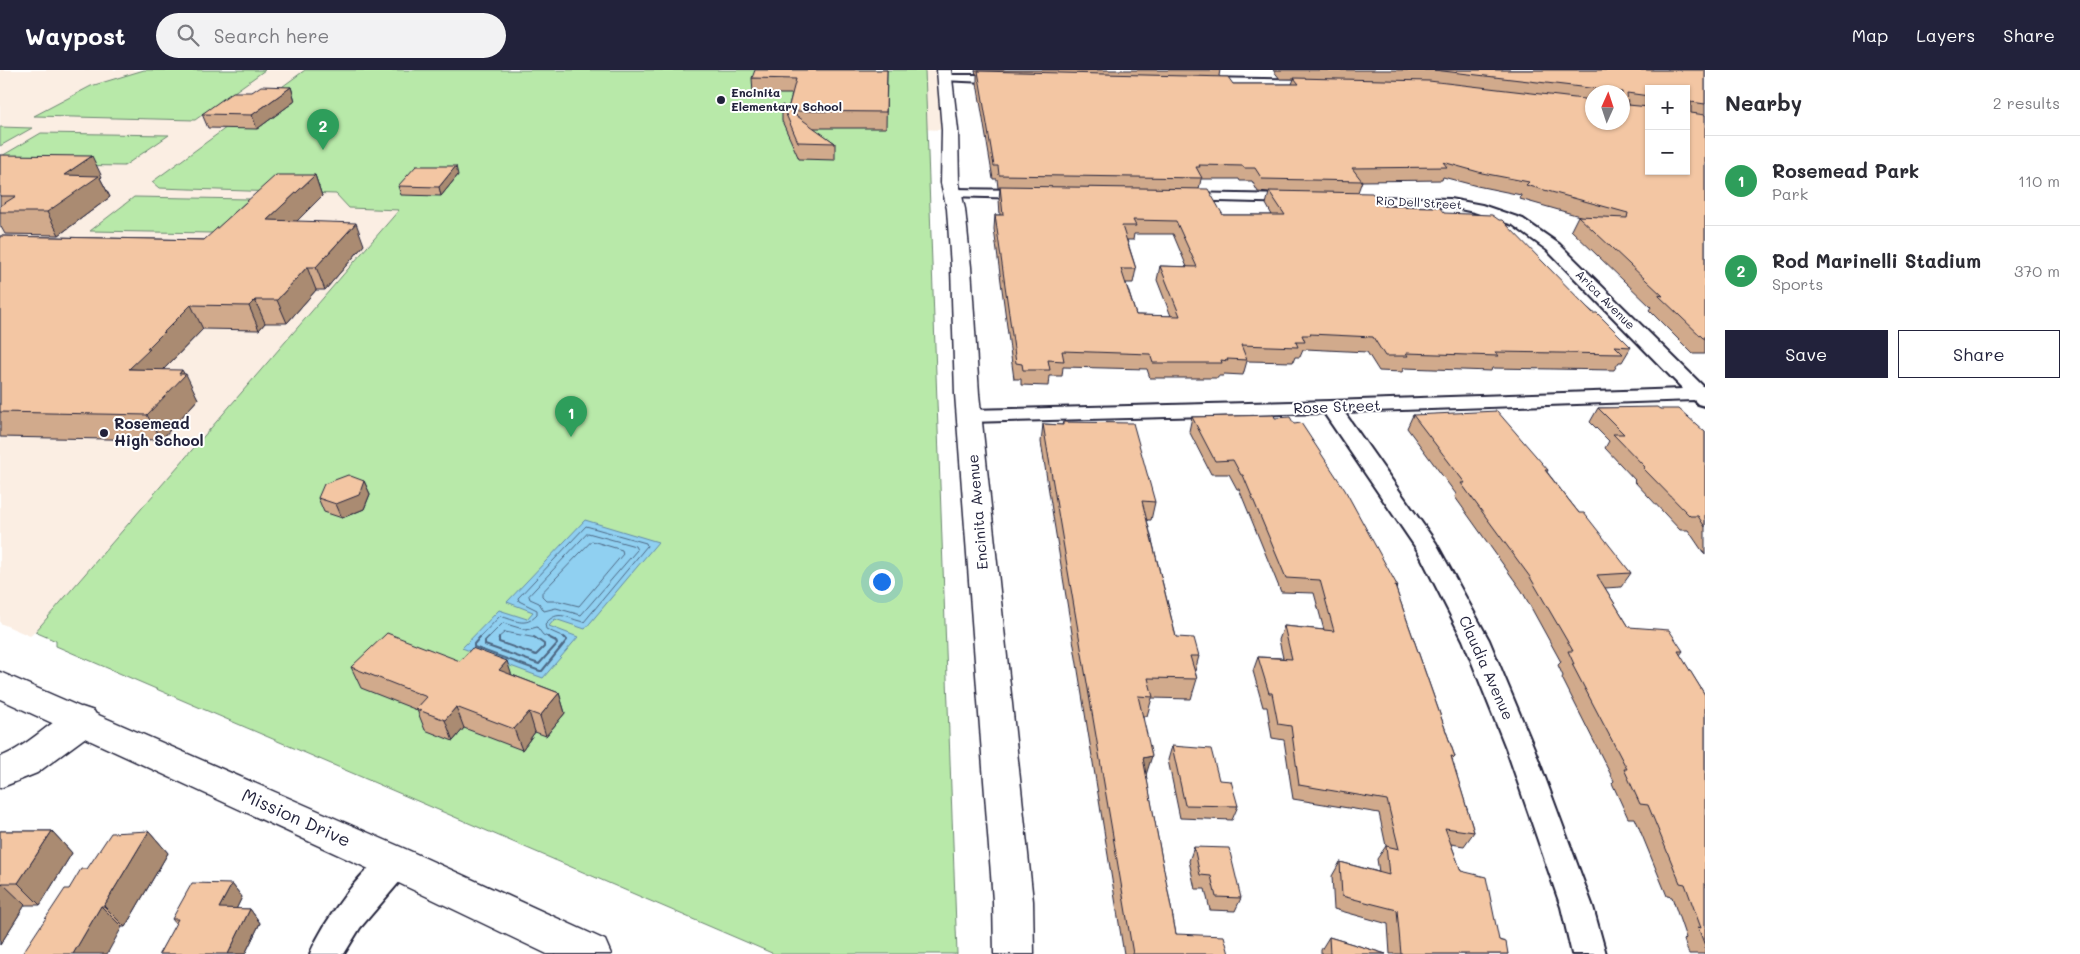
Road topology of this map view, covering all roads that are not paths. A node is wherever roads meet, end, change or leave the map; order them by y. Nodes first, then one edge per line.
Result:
1 (945, 74) edge
2 (1023, 79) edge
3 (1189, 82) edge
4 (1336, 84) edge
5 (952, 193) junction
6 (1041, 194) edge
7 (1168, 197) edge
8 (1313, 199) edge
9 (1332, 200) edge
10 (1496, 213) joint
11 (1703, 396) edge
12 (1330, 407) junction
13 (969, 416) junction
14 (0, 685) edge
15 (82, 720) junction
16 (0, 773) edge
17 (396, 863) junction
18 (327, 954) edge
19 (591, 954) edge
20 (1014, 954) edge
21 (1589, 954) edge

1 - 2 street
1 - 5 street, Encinita Avenue
3 - 4 street
5 - 6 street
5 - 13 street, Encinita Avenue
7 - 8 street
9 - 10 street, Rio Dell Street
10 - 11 street, Arica Avenue
11 - 12 street, Rose Street
12 - 13 street, Rose Street
12 - 21 street, Claudia Avenue
13 - 20 street, Encinita Avenue
14 - 15 street, Mission Drive
15 - 16 street
15 - 17 street, Mission Drive
17 - 18 street
17 - 19 street, Mission Drive

